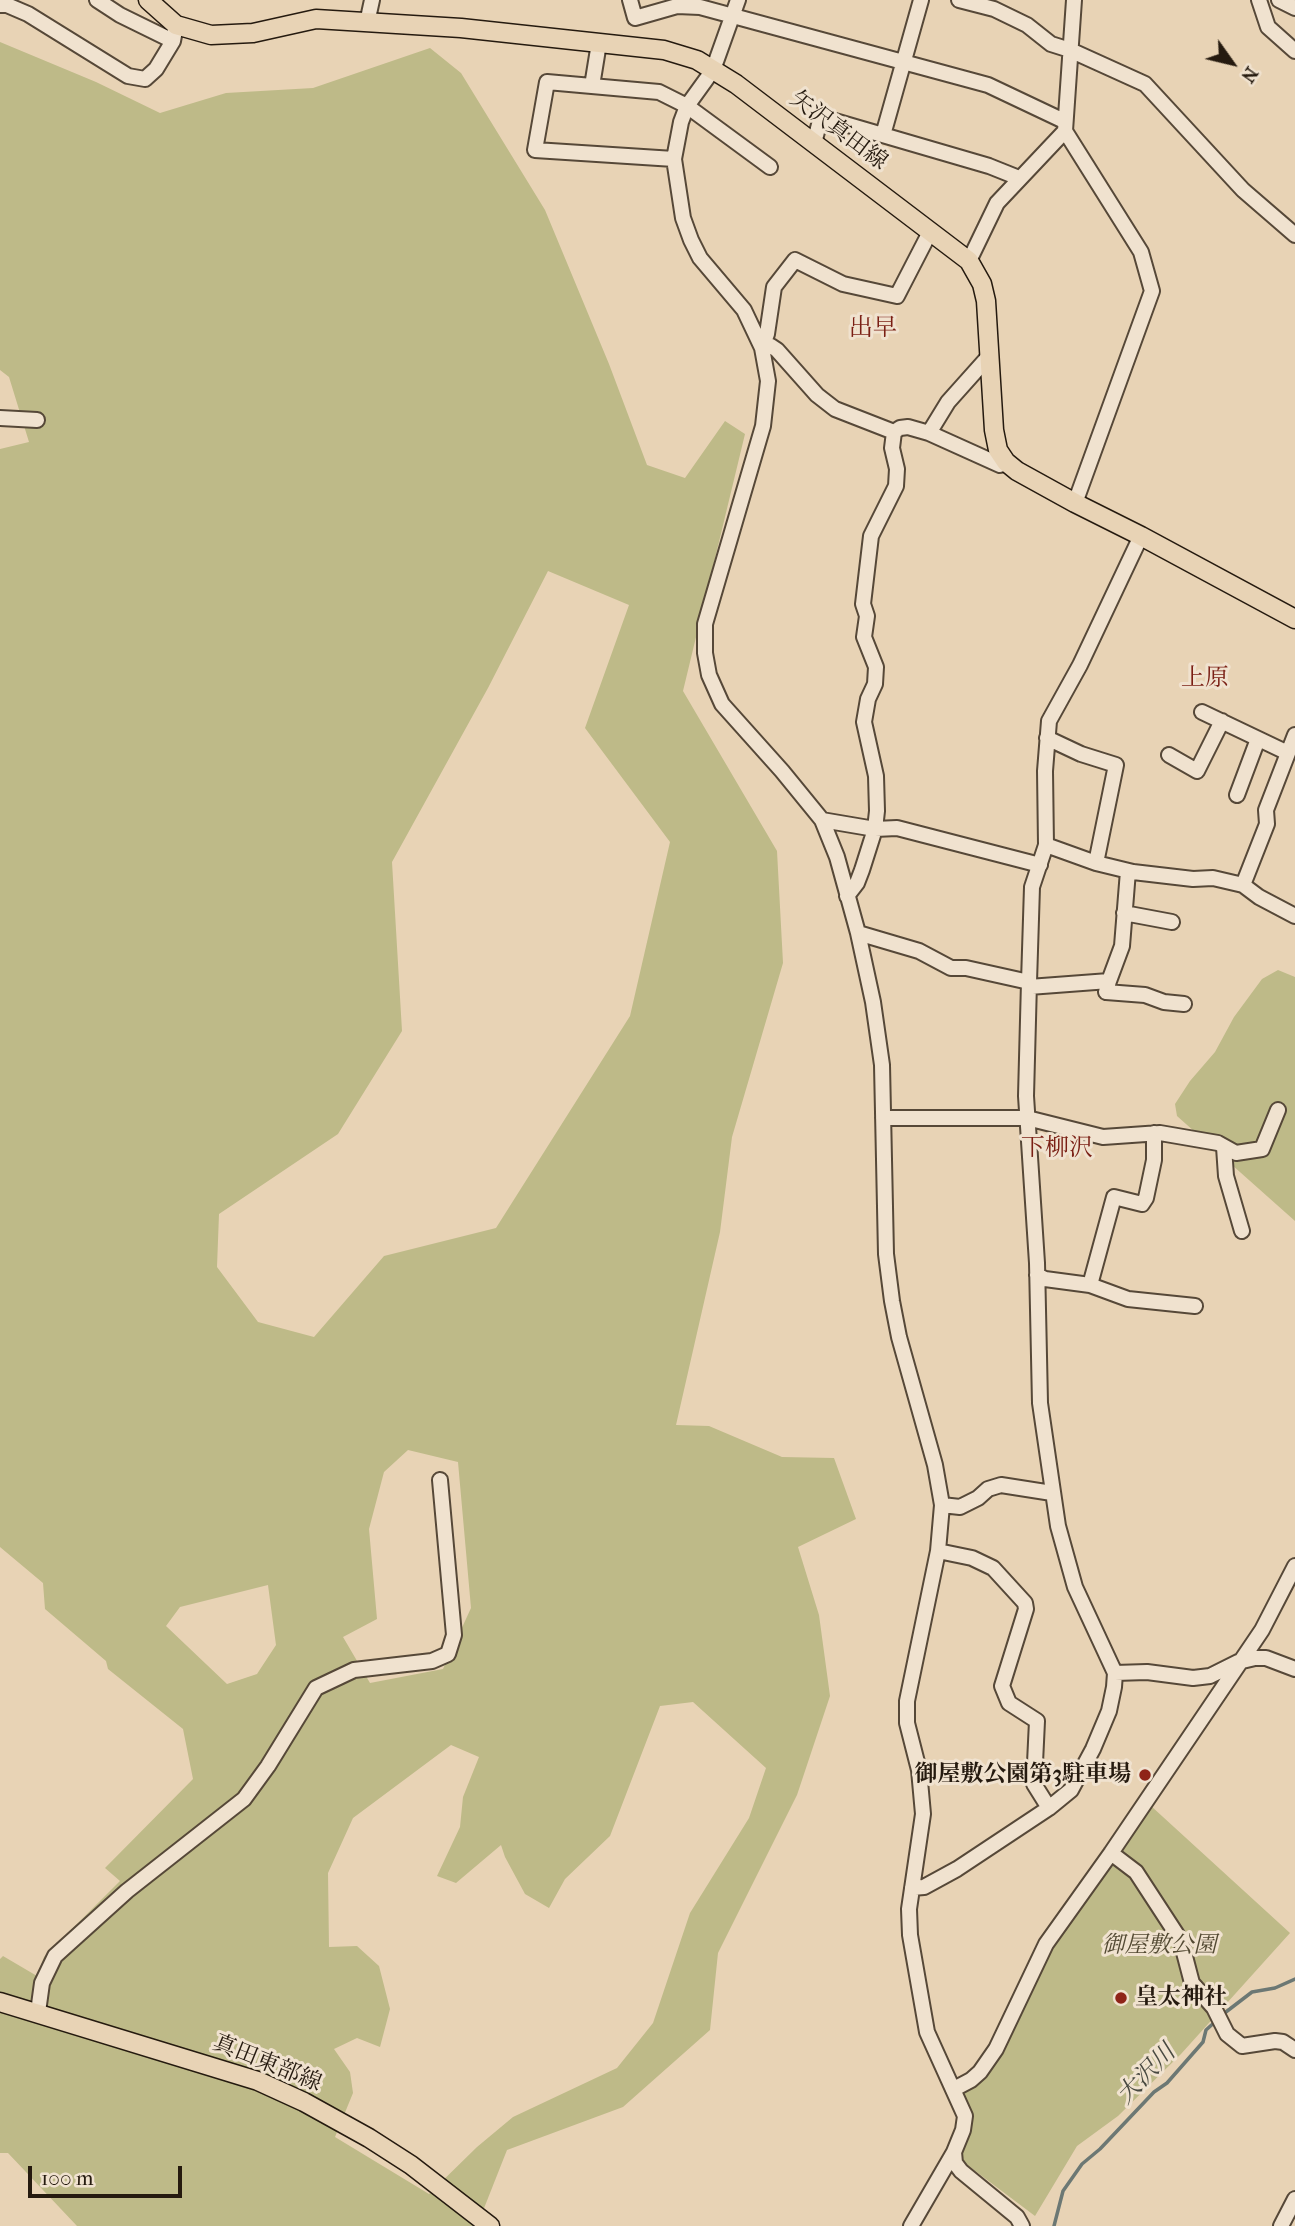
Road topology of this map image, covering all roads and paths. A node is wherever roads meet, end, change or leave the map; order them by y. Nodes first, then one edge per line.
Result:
1 (97, 0) edge
2 (148, 0) edge
3 (372, 0) edge
4 (630, 0) edge
5 (738, 0) edge
6 (921, 0) edge
7 (959, 0) edge
8 (1074, 0) edge
9 (1259, 0) edge
10 (1279, 0) edge
11 (0, 5) edge
12 (1295, 8) edge
13 (733, 15) junction
14 (368, 23) junction
15 (174, 33) junction
16 (599, 43) junction
17 (1070, 50) junction
18 (1295, 51) edge
19 (902, 62) junction
20 (713, 69) junction
21 (592, 86) junction
22 (687, 106) junction
23 (1065, 126) junction
24 (883, 135) junction
25 (814, 143) junction
26 (674, 159) junction
27 (771, 167) dead end
28 (1019, 178) junction
29 (930, 232) junction
30 (1295, 235) edge
31 (969, 261) junction
32 (762, 348) junction
33 (990, 355) junction
34 (0, 418) edge
35 (37, 420) dead end
36 (894, 432) junction
37 (929, 433) junction
38 (1006, 462) junction
39 (1075, 503) junction
40 (1141, 536) junction
41 (1295, 618) edge
42 (1202, 712) dead end
43 (1222, 722) junction
44 (1295, 735) edge
45 (1048, 738) junction
46 (1258, 739) junction
47 (1288, 753) junction
48 (1170, 755) dead end
49 (1237, 795) dead end
50 (822, 820) junction
51 (875, 829) junction
52 (1046, 845) junction
53 (1096, 863) junction
54 (1040, 865) junction
55 (1128, 871) junction
56 (1243, 885) junction
57 (847, 896) junction
58 (1124, 913) junction
59 (1295, 916) edge
60 (1172, 922) dead end
61 (858, 933) junction
62 (1109, 981) junction
63 (1029, 985) junction
64 (1184, 1004) dead end
65 (1278, 1110) dead end
66 (883, 1118) junction
67 (1027, 1118) junction
68 (1154, 1133) junction
69 (1224, 1147) junction
70 (1242, 1231) dead end
71 (1037, 1275) junction
72 (1090, 1285) junction
73 (1195, 1306) dead end
74 (440, 1480) dead end
75 (1052, 1493) junction
76 (942, 1505) junction
77 (938, 1551) junction
78 (1295, 1566) edge
79 (1238, 1662) junction
80 (1295, 1670) edge
81 (1115, 1673) junction
82 (1049, 1808) junction
83 (1111, 1853) junction
84 (912, 1888) junction
85 (0, 2002) edge
86 (38, 2012) junction
87 (1295, 2050) edge
88 (954, 2088) junction
89 (954, 2151) junction
90 (1295, 2199) edge
91 (490, 2226) edge
92 (911, 2226) edge
93 (1022, 2226) edge
94 (1281, 2226) edge

1 - 15 street
2 - 15 main road, 矢沢真田線
3 - 14 street
4 - 13 street
5 - 13 street
6 - 19 street
7 - 17 street
8 - 17 street
9 - 18 street
10 - 12 street
11 - 15 street
13 - 19 street
13 - 20 street
14 - 15 main road, 矢沢真田線
14 - 16 main road, 矢沢真田線
16 - 20 main road, 矢沢真田線
16 - 21 street
17 - 23 street
17 - 30 street
19 - 23 street
19 - 24 street
20 - 22 street
20 - 25 main road, 矢沢真田線
21 - 22 street
21 - 26 street
22 - 26 street
22 - 27 street
23 - 28 street
23 - 39 street
24 - 25 street
24 - 28 street
25 - 29 main road, 矢沢真田線
26 - 32 street
28 - 31 street
29 - 31 main road, 矢沢真田線
29 - 32 street
31 - 33 main road, 矢沢真田線
32 - 36 street
32 - 50 street
33 - 37 street
33 - 38 main road, 矢沢真田線
34 - 35 street
36 - 37 street
36 - 51 street
37 - 38 street
38 - 39 main road
39 - 40 main road
40 - 41 main road
40 - 45 street
42 - 43 street
43 - 46 street
43 - 48 street
44 - 47 street
45 - 52 street
45 - 53 street
46 - 47 street
46 - 49 street
47 - 56 street
50 - 51 street
50 - 57 street
51 - 54 street
51 - 57 street
52 - 53 street
52 - 54 street
53 - 55 street
54 - 63 street
55 - 56 street
55 - 58 street
56 - 59 street
57 - 61 street
58 - 60 street
58 - 62 street
61 - 63 street
61 - 66 street
62 - 63 street
62 - 64 street
63 - 67 street
65 - 69 street
66 - 67 street
66 - 76 street
67 - 68 street
67 - 71 street
68 - 69 street
68 - 72 street
69 - 70 street
71 - 72 street
71 - 75 street
72 - 73 street
74 - 86 street
75 - 76 street
75 - 81 street
76 - 77 street
77 - 82 street
77 - 84 street
78 - 79 street
79 - 80 street
79 - 81 street
79 - 83 street
81 - 82 street
82 - 84 street
83 - 87 street
83 - 88 street
84 - 88 street
85 - 86 main road, 真田東部線
86 - 91 main road, 真田東部線
88 - 89 street
89 - 92 street
89 - 93 street
90 - 94 street

